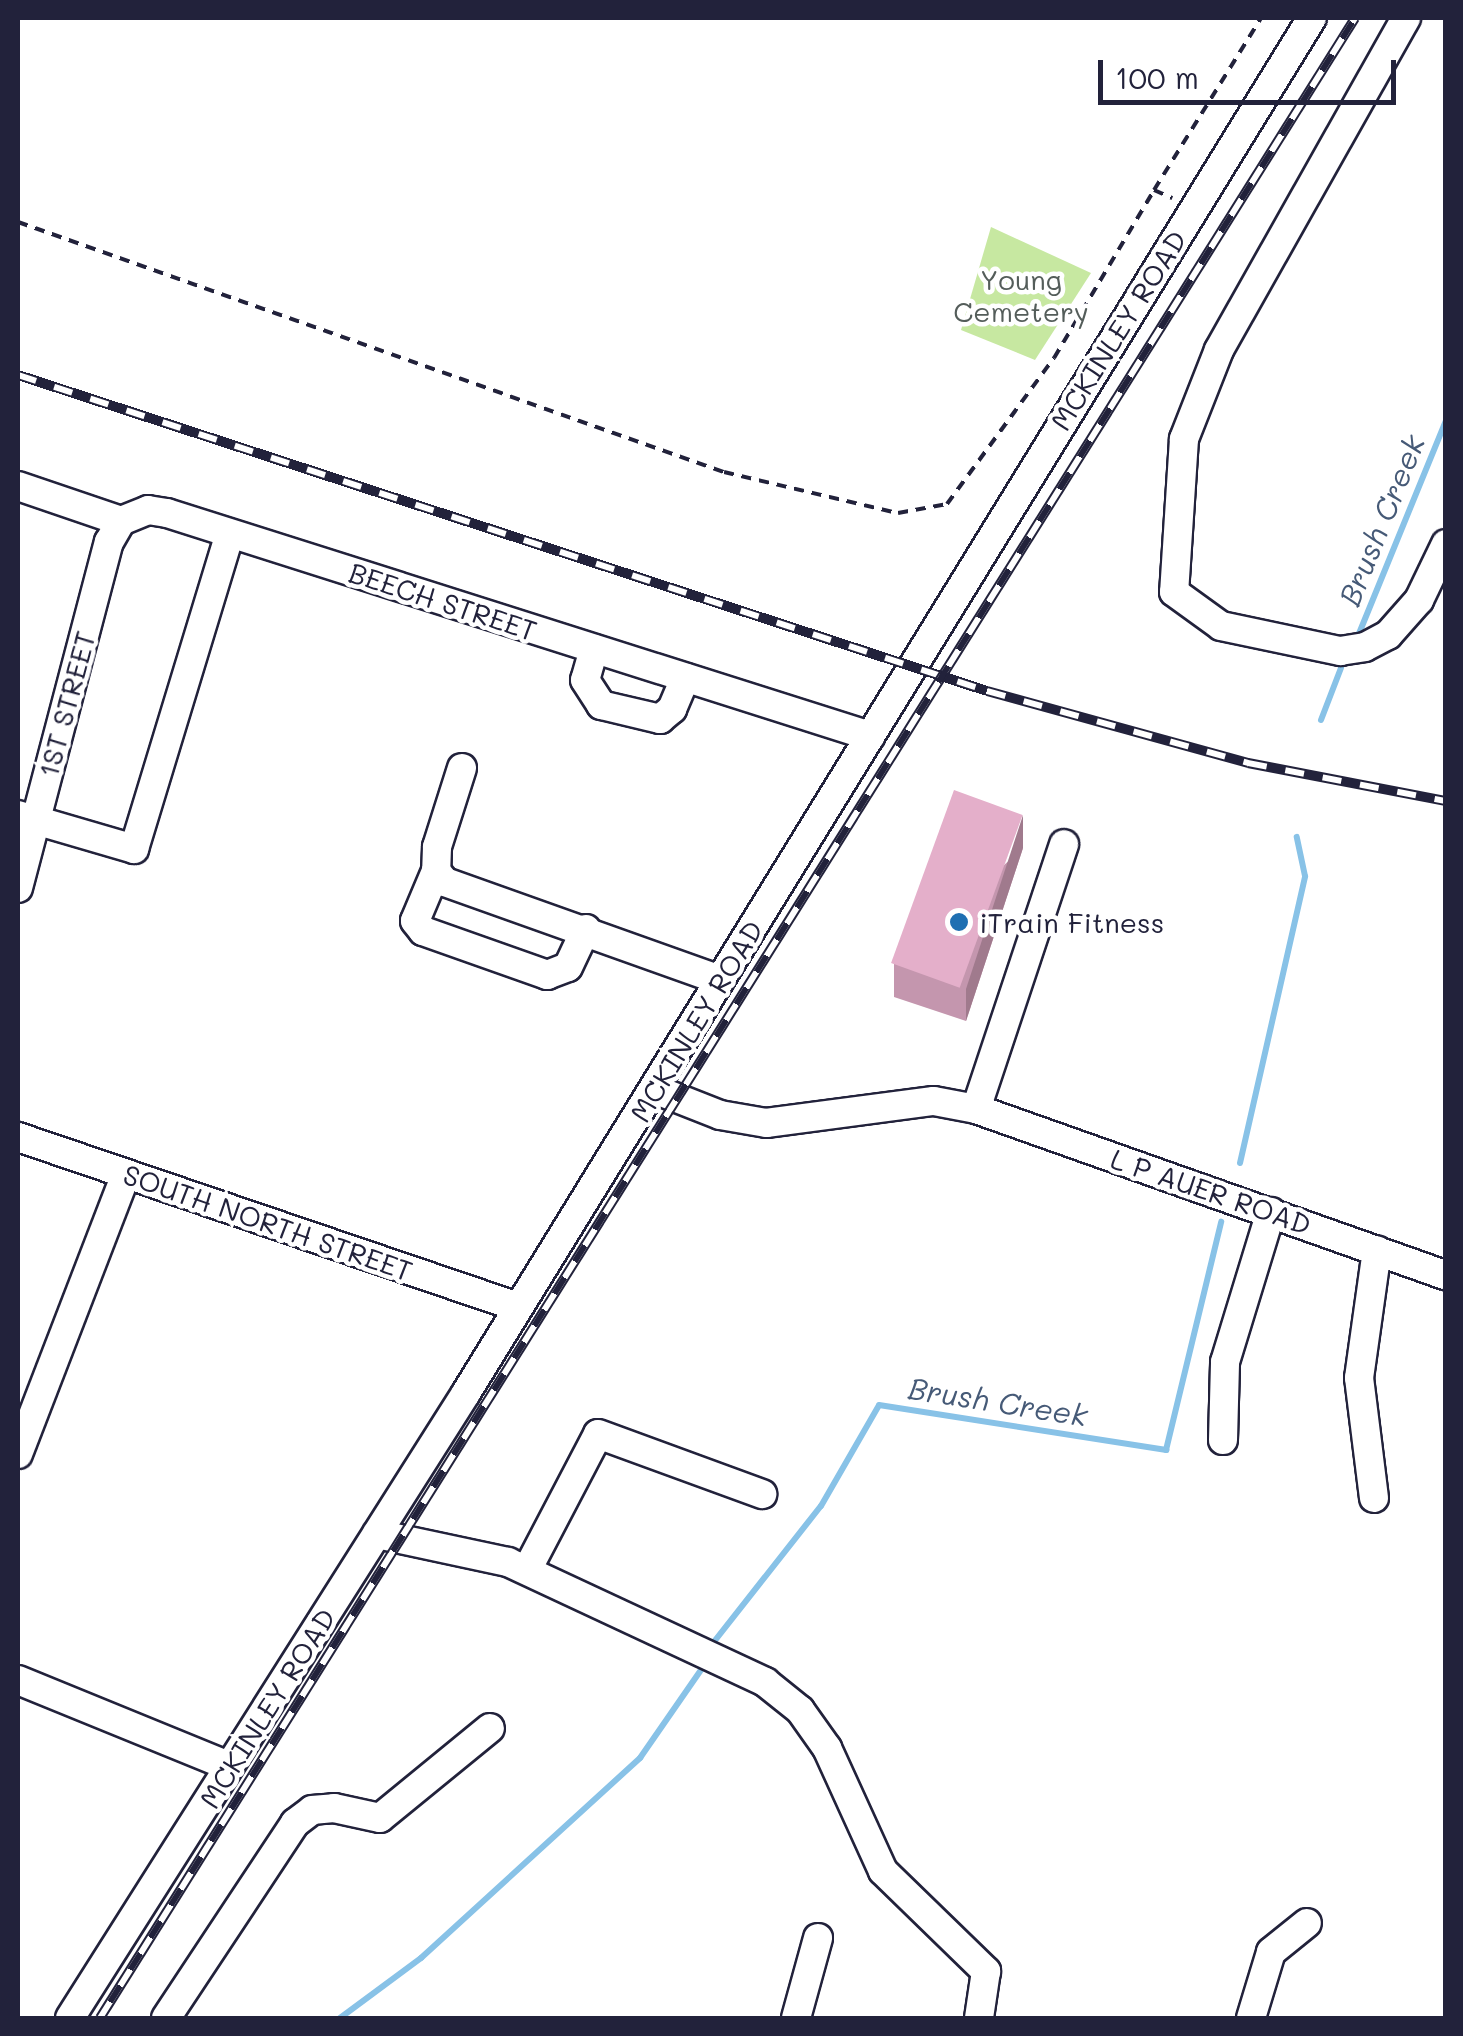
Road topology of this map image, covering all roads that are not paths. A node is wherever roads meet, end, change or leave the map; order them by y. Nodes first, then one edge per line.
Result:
1 (1312, 18) edge
2 (1406, 18) edge
3 (18, 486) edge
4 (120, 521) junction
5 (230, 534) junction
6 (1446, 544) edge
7 (594, 649) junction
8 (685, 678) junction
9 (870, 736) junction
10 (462, 768) dead end
11 (26, 818) edge
12 (1064, 844) dead end
13 (436, 871) junction
14 (18, 888) edge
15 (586, 930) junction
16 (720, 980) junction
17 (654, 1089) junction
18 (976, 1108) junction
19 (18, 1137) edge
20 (126, 1174) junction
21 (1271, 1212) junction
22 (1377, 1250) junction
23 (1446, 1274) edge
24 (518, 1307) junction
25 (1224, 1440) dead end
26 (18, 1454) edge
27 (762, 1494) dead end
28 (1374, 1498) dead end
29 (378, 1534) junction
30 (527, 1570) junction
31 (18, 1680) edge
32 (490, 1728) dead end
33 (230, 1766) junction
34 (1307, 1922) dead end
35 (818, 1938) dead end
36 (70, 2018) edge
37 (166, 2018) edge
38 (796, 2018) edge
39 (979, 2018) edge
40 (1251, 2018) edge

1 - 9 street, MCKINLEY ROAD
2 - 6 street
3 - 4 street, BEECH STREET
4 - 5 street, BEECH STREET
4 - 11 street, 1ST STREET
5 - 7 street, BEECH STREET
5 - 11 street
7 - 8 street, BEECH STREET
7 - 8 street
8 - 9 street, BEECH STREET
9 - 16 street, MCKINLEY ROAD
10 - 13 street
11 - 14 street, 1ST STREET
12 - 18 street
13 - 15 street
13 - 15 street
15 - 16 street
16 - 17 street, MCKINLEY ROAD
17 - 18 street, L P AUER ROAD
17 - 24 street, MCKINLEY ROAD
18 - 21 street, L P AUER ROAD
19 - 20 street, SOUTH NORTH STREET
20 - 24 street, SOUTH NORTH STREET
20 - 26 street
21 - 22 street, L P AUER ROAD
21 - 25 street
22 - 23 street, L P AUER ROAD
22 - 28 street
24 - 29 street, MCKINLEY ROAD
27 - 30 street
29 - 30 street
29 - 33 street, MCKINLEY ROAD
30 - 39 street
31 - 33 street
32 - 37 street
33 - 36 street, MCKINLEY ROAD
34 - 40 street
35 - 38 street

